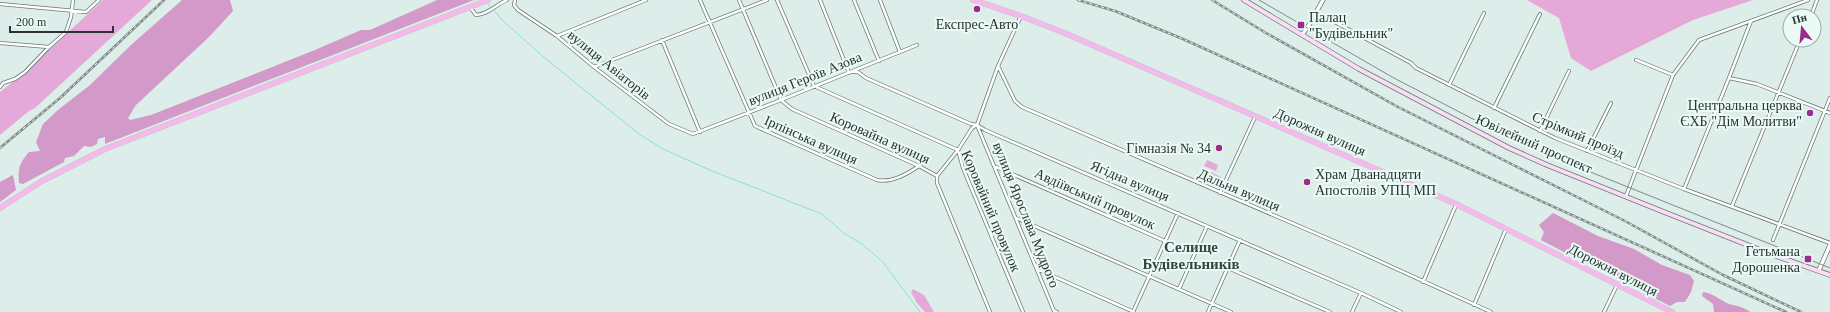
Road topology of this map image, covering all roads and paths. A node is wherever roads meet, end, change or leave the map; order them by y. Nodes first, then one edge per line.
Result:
1 (73, 0) edge
2 (99, 0) edge
3 (488, 0) edge
4 (507, 0) edge
5 (515, 0) edge
6 (646, 0) edge
7 (700, 0) edge
8 (739, 0) edge
9 (768, 0) edge
10 (777, 0) edge
11 (820, 0) edge
12 (854, 0) edge
13 (880, 0) edge
14 (973, 0) edge
15 (1244, 0) edge
16 (1323, 0) edge
17 (1808, 0) edge
18 (0, 4) edge
19 (470, 7) junction
20 (743, 9) junction
21 (72, 10) junction
22 (1484, 13) dead end
23 (1540, 14) dead end
24 (1021, 16) junction
25 (1331, 20) dead end
26 (1751, 21) junction
27 (709, 22) junction
28 (1302, 35) junction
29 (557, 36) junction
30 (662, 40) junction
31 (0, 43) edge
32 (917, 44) dead end
33 (49, 47) junction
34 (1797, 48) edge
35 (900, 52) junction
36 (1636, 60) dead end
37 (879, 61) junction
38 (998, 66) junction
39 (594, 67) junction
40 (1568, 71) dead end
41 (850, 72) junction
42 (1673, 75) junction
43 (1729, 78) junction
44 (1, 82) edge
45 (1449, 85) junction
46 (814, 86) junction
47 (0, 87) edge
48 (1778, 92) junction
49 (1830, 98) edge
50 (781, 100) junction
51 (1610, 103) dead end
52 (1494, 108) junction
53 (1825, 111) junction
54 (748, 112) junction
55 (1830, 113) edge
56 (1255, 116) junction
57 (977, 124) junction
58 (1540, 131) junction
59 (700, 132) junction
60 (958, 150) junction
61 (1587, 151) junction
62 (919, 166) junction
63 (995, 167) junction
64 (1636, 171) junction
65 (937, 176) junction
66 (1684, 189) junction
67 (1220, 193) junction
68 (1626, 196) junction
69 (1456, 204) junction
70 (1732, 206) junction
71 (0, 208) edge
72 (1178, 213) junction
73 (1016, 218) junction
74 (1780, 225) junction
75 (1207, 226) junction
76 (1506, 228) junction
77 (1240, 240) junction
78 (1774, 240) dead end
79 (1166, 241) junction
80 (1830, 244) edge
81 (1228, 268) junction
82 (1037, 269) junction
83 (1819, 270) junction
84 (1830, 275) edge
85 (1150, 276) junction
86 (1423, 282) junction
87 (1617, 285) junction
88 (1179, 289) junction
89 (1360, 293) junction
90 (1212, 303) junction
91 (1474, 304) junction
92 (990, 312) edge
93 (1023, 312) edge
94 (1054, 312) edge
95 (1133, 312) edge
96 (1208, 312) edge
97 (1231, 312) edge
98 (1330, 312) edge
99 (1352, 312) edge
100 (1401, 312) edge
101 (1491, 312) edge
102 (1604, 312) edge
103 (1672, 312) edge

1 - 21 street
2 - 21 street
3 - 19 main road
4 - 19 street
5 - 29 street, вулиця Авіаторів
6 - 29 street
7 - 27 street, Ірпінська вулиця
8 - 20 street
9 - 20 street
10 - 46 street
11 - 41 street
12 - 37 street
13 - 35 street
14 - 24 main road, Дорожня вулиця
15 - 28 main road, Ювілейний проспект
16 - 28 street
17 - 26 street
18 - 21 street
19 - 71 main road
20 - 27 street
20 - 50 street
21 - 33 street
22 - 45 street
23 - 52 street
24 - 38 street
24 - 56 main road, Дорожня вулиця
25 - 45 street, Стрімкий проїзд
26 - 42 street
26 - 43 street
27 - 30 street
27 - 54 street, Ірпінська вулиця
28 - 68 main road, Ювілейний проспект
29 - 39 street, вулиця Авіаторів
30 - 39 street
30 - 59 street
31 - 33 street
32 - 35 street, вулиця Героїв Азова
33 - 44 street
34 - 48 street
35 - 37 street, вулиця Героїв Азова
36 - 42 street
37 - 41 street, вулиця Героїв Азова
38 - 57 street
38 - 67 street, Дальня вулиця
39 - 59 street, вулиця Авіаторів
40 - 58 street
41 - 46 street, вулиця Героїв Азова
41 - 57 street, Ягідна вулиця
42 - 64 street
43 - 48 street
43 - 66 street
44 - 47 street
45 - 52 street, Стрімкий проїзд
46 - 50 street, вулиця Героїв Азова
46 - 60 street, Коровайний провулок
48 - 53 street
48 - 70 street
49 - 53 street
50 - 54 street, вулиця Героїв Азова
50 - 62 street, Коровайна вулиця
51 - 61 street
52 - 58 street, Стрімкий проїзд
53 - 55 street
53 - 74 street
54 - 59 street, вулиця Героїв Азова
54 - 62 street, Ірпінська вулиця
56 - 67 street
56 - 69 main road, Дорожня вулиця
57 - 60 street
57 - 63 street, вулиця Ярослава Мудрого
57 - 72 street, Ягідна вулиця
58 - 61 street, Стрімкий проїзд
60 - 65 street
60 - 93 street, Коровайний провулок
61 - 64 street, Стрімкий проїзд
62 - 65 street, Коровайна вулиця
63 - 73 street, вулиця Ярослава Мудрого
63 - 79 street, Авдіївський провулок
64 - 66 street, Стрімкий проїзд
64 - 68 street
65 - 92 street, Коровайна вулиця
66 - 70 street, Стрімкий проїзд
67 - 86 street, Дальня вулиця
68 - 83 main road, Ювілейний проспект
69 - 76 main road, Дорожня вулиця
69 - 86 street
70 - 74 street, Стрімкий проїзд
72 - 75 street, Ягідна вулиця
72 - 79 street
73 - 82 street, вулиця Ярослава Мудрого
73 - 85 street
74 - 78 street
74 - 80 street, Стрімкий проїзд
75 - 77 street, Ягідна вулиця
75 - 88 street
76 - 87 main road, Дорожня вулиця
76 - 91 street
77 - 81 street
77 - 89 street, Ягідна вулиця
79 - 85 street
80 - 83 street
81 - 90 street
81 - 98 street
82 - 94 street, вулиця Ярослава Мудрого
82 - 95 street
83 - 84 main road, Ювілейний проспект
85 - 88 street
85 - 95 street
86 - 91 street, Дальня вулиця
87 - 102 street
87 - 103 main road, Дорожня вулиця
88 - 90 street
89 - 99 street
89 - 100 street, Ягідна вулиця
90 - 96 street
90 - 97 street
91 - 101 street, Дальня вулиця

